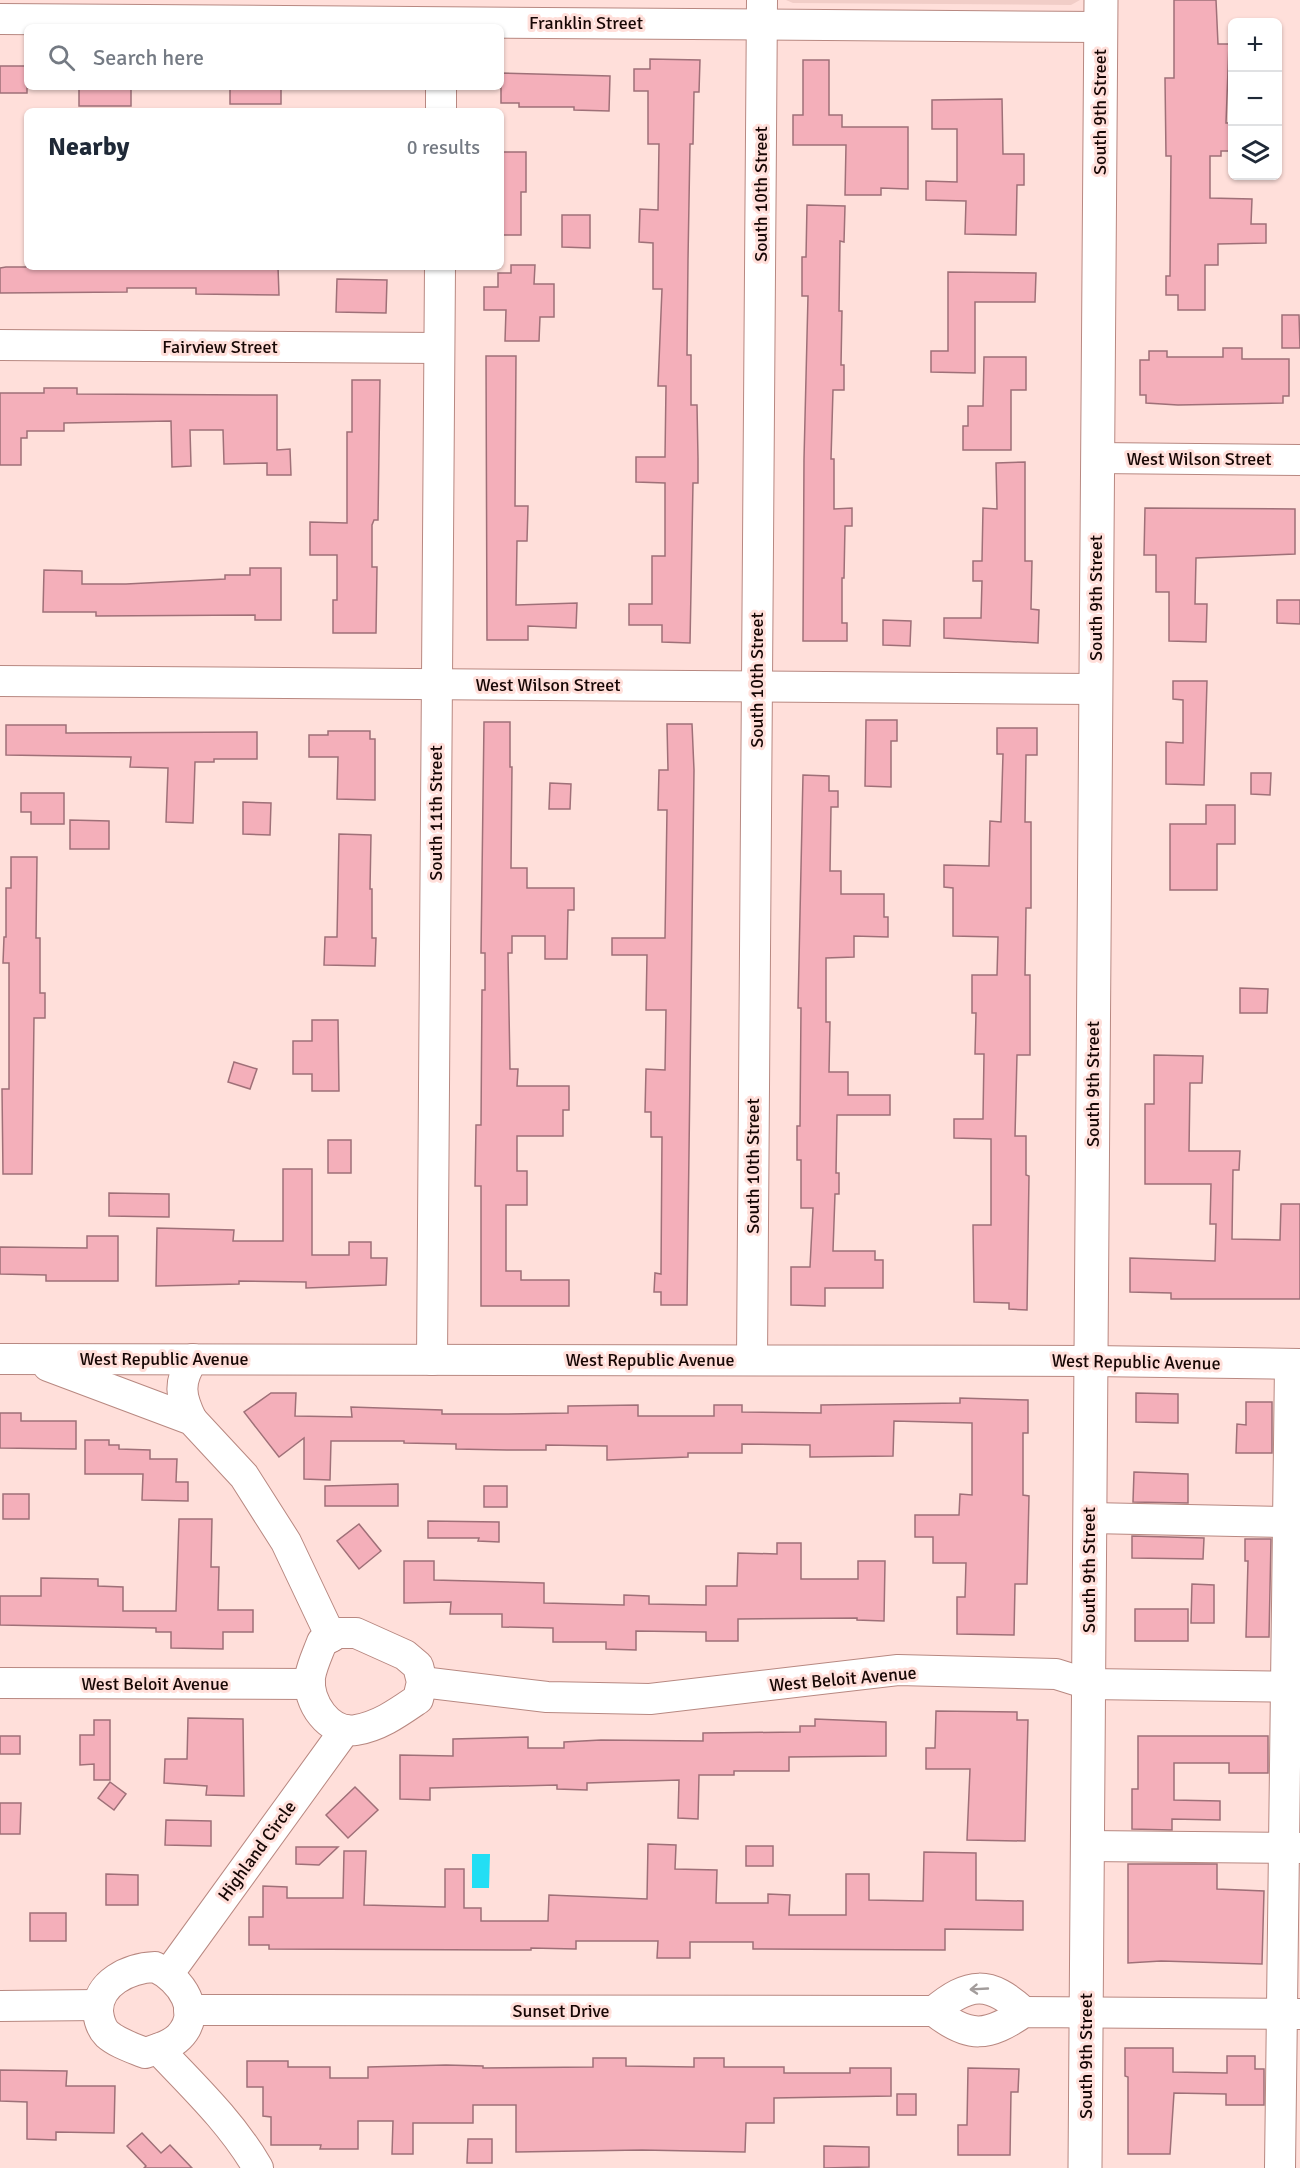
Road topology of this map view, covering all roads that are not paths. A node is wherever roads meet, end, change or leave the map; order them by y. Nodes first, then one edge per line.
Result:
1 (762, 12) edge
2 (1101, 14) edge
3 (442, 16) edge
4 (0, 19) edge
5 (441, 90) edge
6 (441, 108) edge
7 (440, 270) edge
8 (0, 345) edge
9 (440, 348) junction
10 (1097, 458) junction
11 (1300, 460) edge
12 (0, 681) edge
13 (437, 684) junction
14 (757, 687) junction
15 (1096, 689) junction
16 (0, 1359) edge
17 (30, 1359) junction
18 (193, 1359) junction
19 (432, 1359) junction
20 (752, 1360) junction
21 (1091, 1361) junction
22 (1295, 1364) edge
23 (192, 1420) junction
24 (1090, 1518) junction
25 (1288, 1522) junction
26 (330, 1637) junction
27 (422, 1682) junction
28 (0, 1683) edge
29 (310, 1684) junction
30 (1088, 1684) junction
31 (1293, 1687) edge
32 (345, 1730) junction
33 (1087, 1846) junction
34 (1292, 1848) edge
35 (169, 1973) junction
36 (98, 2005) junction
37 (0, 2006) edge
38 (189, 2010) junction
39 (934, 2011) junction
40 (1024, 2012) junction
41 (1086, 2012) junction
42 (1291, 2014) edge
43 (158, 2049) junction
44 (258, 2168) edge
45 (1085, 2168) edge
46 (1280, 2168) edge

1 - 2 street, Franklin Street
1 - 3 street, Franklin Street
1 - 14 street, South 10th Street
2 - 10 main road, South 9th Street
3 - 4 street, Franklin Street
5 - 6 street
7 - 9 street, South 11th Street
8 - 9 street, Fairview Street
9 - 13 street, South 11th Street
10 - 11 street, West Wilson Street
10 - 15 main road, South 9th Street
12 - 13 street, West Wilson Street
13 - 14 street, West Wilson Street
13 - 19 street, South 11th Street
14 - 15 street, West Wilson Street
14 - 20 street, South 10th Street
15 - 21 main road, South 9th Street
16 - 17 street, West Republic Avenue
17 - 18 street, West Republic Avenue
17 - 23 street
18 - 19 street, West Republic Avenue
18 - 23 street
19 - 20 street, West Republic Avenue
20 - 21 street, West Republic Avenue
21 - 22 street, West Republic Avenue
21 - 24 main road, South 9th Street
22 - 25 street
23 - 26 street
24 - 25 street
24 - 30 main road, South 9th Street
25 - 31 street
26 - 27 street
26 - 29 street
27 - 30 street, West Beloit Avenue
27 - 32 street
28 - 29 street, West Beloit Avenue
29 - 32 street
30 - 31 street, West Beloit Avenue
30 - 33 main road, South 9th Street
31 - 34 street
32 - 35 street, Highland Circle
33 - 34 street
33 - 41 main road, South 9th Street
34 - 42 street
35 - 36 street
35 - 38 street
36 - 37 street
36 - 43 street
38 - 39 street, Sunset Drive
38 - 43 street
39 - 40 street
40 -> 39 street
40 - 41 street
41 - 42 street
41 - 45 main road, South 9th Street
42 - 46 street
43 - 44 street

